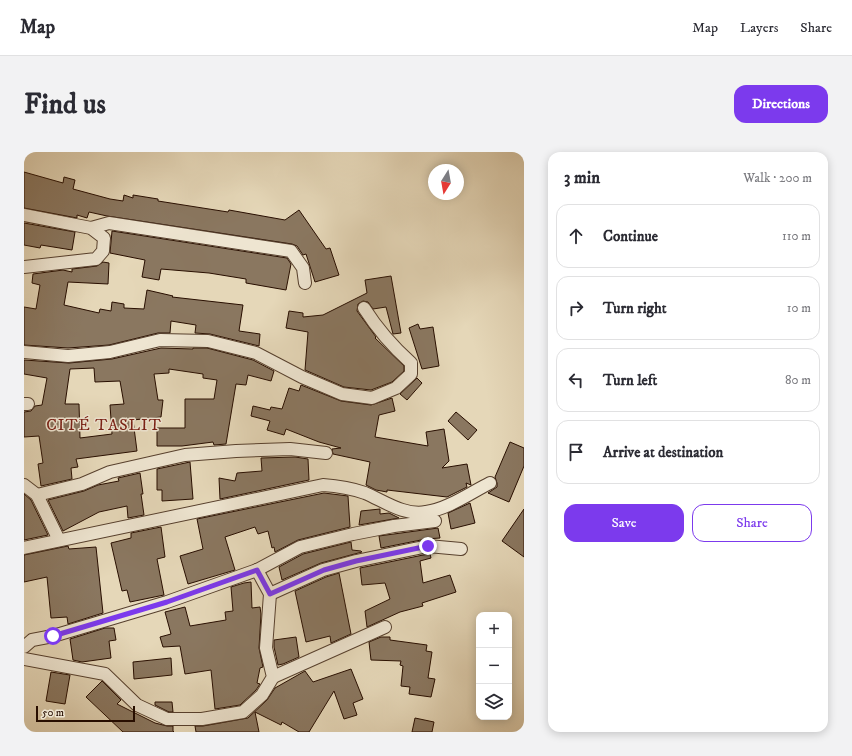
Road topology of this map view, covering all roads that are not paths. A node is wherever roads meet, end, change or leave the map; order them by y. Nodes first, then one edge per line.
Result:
1 (24, 215) edge
2 (91, 228) junction
3 (24, 267) edge
4 (305, 284) dead end
5 (364, 308) dead end
6 (24, 352) edge
7 (326, 453) dead end
8 (490, 483) dead end
9 (24, 485) edge
10 (37, 495) junction
11 (435, 521) dead end
12 (59, 540) junction
13 (24, 548) edge
14 (461, 549) dead end
15 (257, 570) junction
16 (270, 594) junction
17 (385, 627) dead end
18 (24, 647) edge
19 (24, 659) edge
20 (273, 677) junction

1 - 2 street
2 - 3 street
2 - 4 street
5 - 6 street
7 - 10 street
8 - 12 street
9 - 10 street
10 - 12 street
11 - 15 street
12 - 13 street
14 - 16 street
15 - 16 street
15 - 18 street
16 - 20 street
17 - 20 street
19 - 20 street

